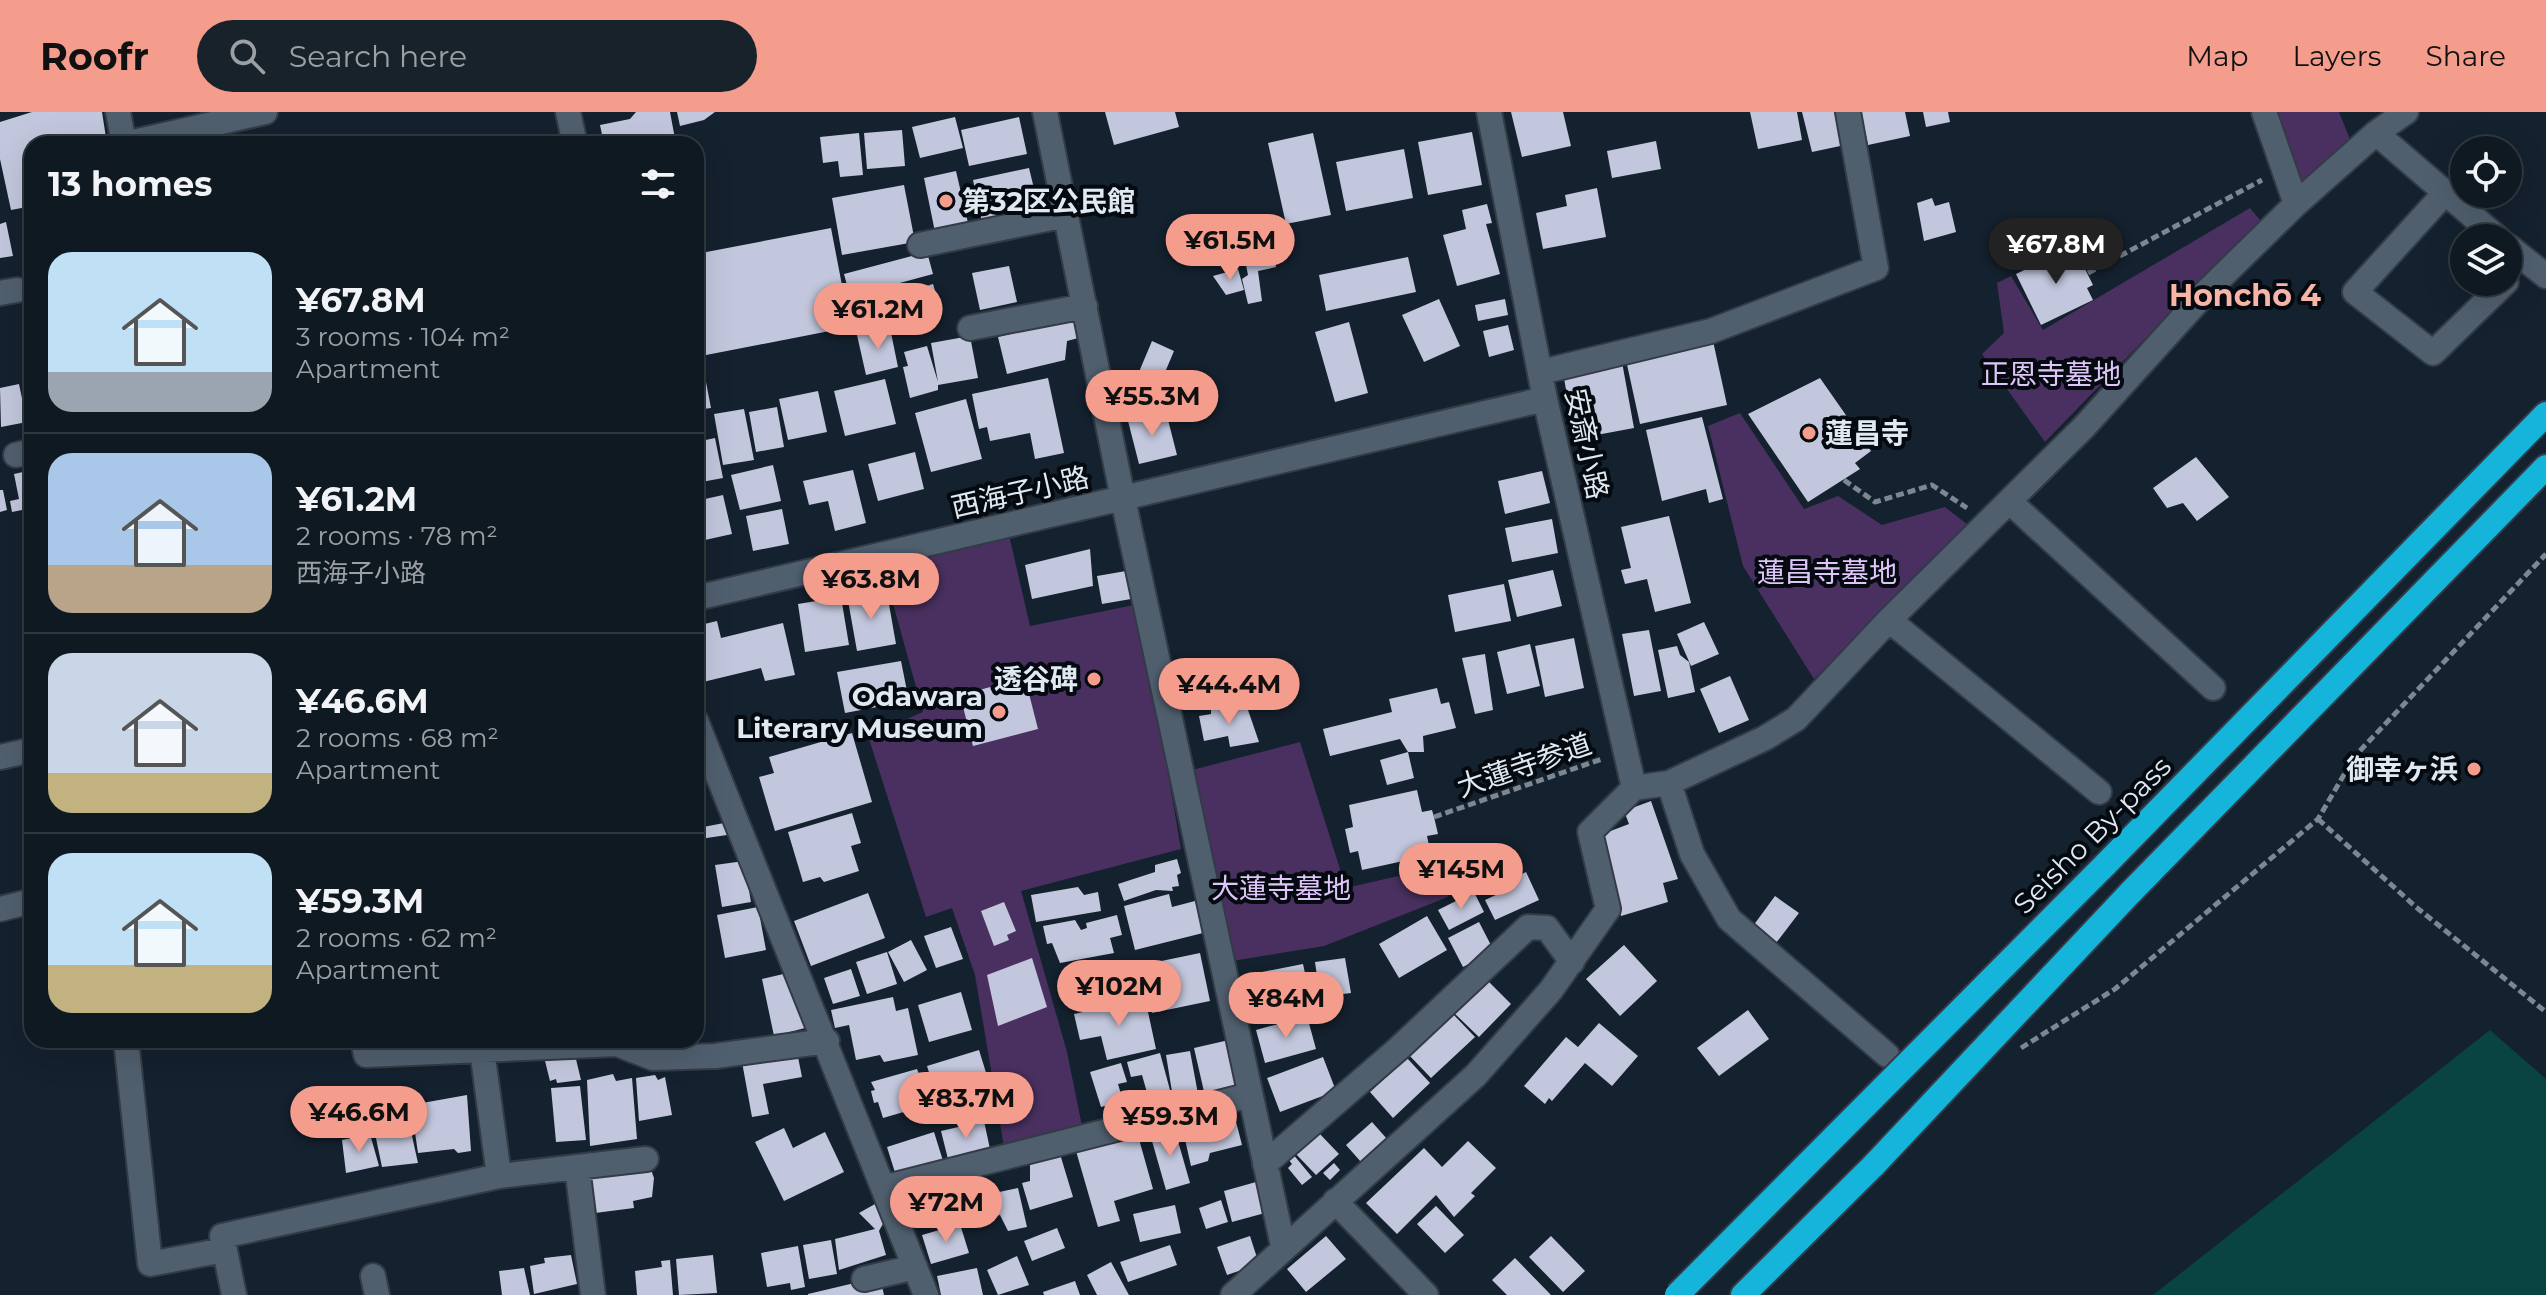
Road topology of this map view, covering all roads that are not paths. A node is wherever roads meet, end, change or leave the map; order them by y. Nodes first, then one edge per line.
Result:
1 (118, 112) edge
2 (265, 112) edge
3 (568, 112) edge
4 (1045, 112) edge
5 (1489, 112) edge
6 (1848, 112) edge
7 (2264, 112) edge
8 (2406, 112) edge
9 (2376, 133) junction
10 (122, 136) edge
11 (159, 136) edge
12 (573, 136) edge
13 (2444, 194) junction
14 (2296, 204) junction
15 (1066, 215) junction
16 (2481, 224) edge
17 (920, 245) dead end
18 (2492, 296) edge
19 (1085, 306) junction
20 (970, 328) dead end
21 (1541, 372) junction
22 (1545, 399) junction
23 (2546, 414) edge
24 (2546, 467) edge
25 (1123, 499) junction
26 (2009, 501) junction
27 (704, 596) edge
28 (1889, 620) junction
29 (2213, 688) dead end
30 (704, 741) edge
31 (24, 752) edge
32 (0, 757) edge
33 (1669, 783) junction
34 (1634, 788) junction
35 (2099, 792) dead end
36 (24, 903) edge
37 (0, 909) edge
38 (1572, 962) junction
39 (827, 1041) junction
40 (127, 1048) edge
41 (365, 1048) edge
42 (527, 1048) edge
43 (627, 1048) edge
44 (482, 1050) junction
45 (1887, 1055) dead end
46 (1250, 1095) junction
47 (646, 1159) dead end
48 (1265, 1164) junction
49 (1874, 1165) junction
50 (577, 1167) junction
51 (499, 1176) junction
52 (883, 1188) junction
53 (1335, 1201) junction
54 (1283, 1246) junction
55 (224, 1250) junction
56 (915, 1267) junction
57 (864, 1279) dead end
58 (234, 1295) edge
59 (593, 1295) edge
60 (926, 1295) edge
61 (1233, 1295) edge
62 (1426, 1295) edge
63 (1677, 1295) edge
64 (1743, 1295) edge
65 (1760, 1295) edge

1 - 10 street
2 - 11 street
3 - 12 street
4 - 15 street
5 - 21 street, 安斎小路
6 - 21 street
7 - 14 street
8 - 9 street
9 - 13 street
9 - 14 street
13 - 16 street
13 - 18 street
14 - 26 street
15 - 17 street
15 - 19 street
19 - 20 street
19 - 25 street
21 - 22 street, 安斎小路
22 - 25 street, 西海子小路
22 - 34 street, 安斎小路
23 - 63 highway, Seisho By-pass, bridge
24 - 49 highway, bridge
25 - 27 street, 西海子小路
25 - 46 street
26 - 28 street
26 - 29 street
28 - 33 street
28 - 35 street
30 - 39 street
31 - 32 street
33 - 34 street
33 - 45 street
34 - 38 street
36 - 37 street
38 - 48 street
38 - 53 street
39 - 43 street
39 - 52 street
40 - 55 street
41 - 44 street
42 - 44 street
44 - 51 street
46 - 48 street
46 - 52 street
47 - 50 street
48 - 54 street
49 - 64 highway
49 - 65 highway
50 - 51 street
50 - 59 street
51 - 55 street
52 - 56 street
53 - 54 street
53 - 62 street
54 - 61 street
55 - 58 street
56 - 57 street
56 - 60 street

